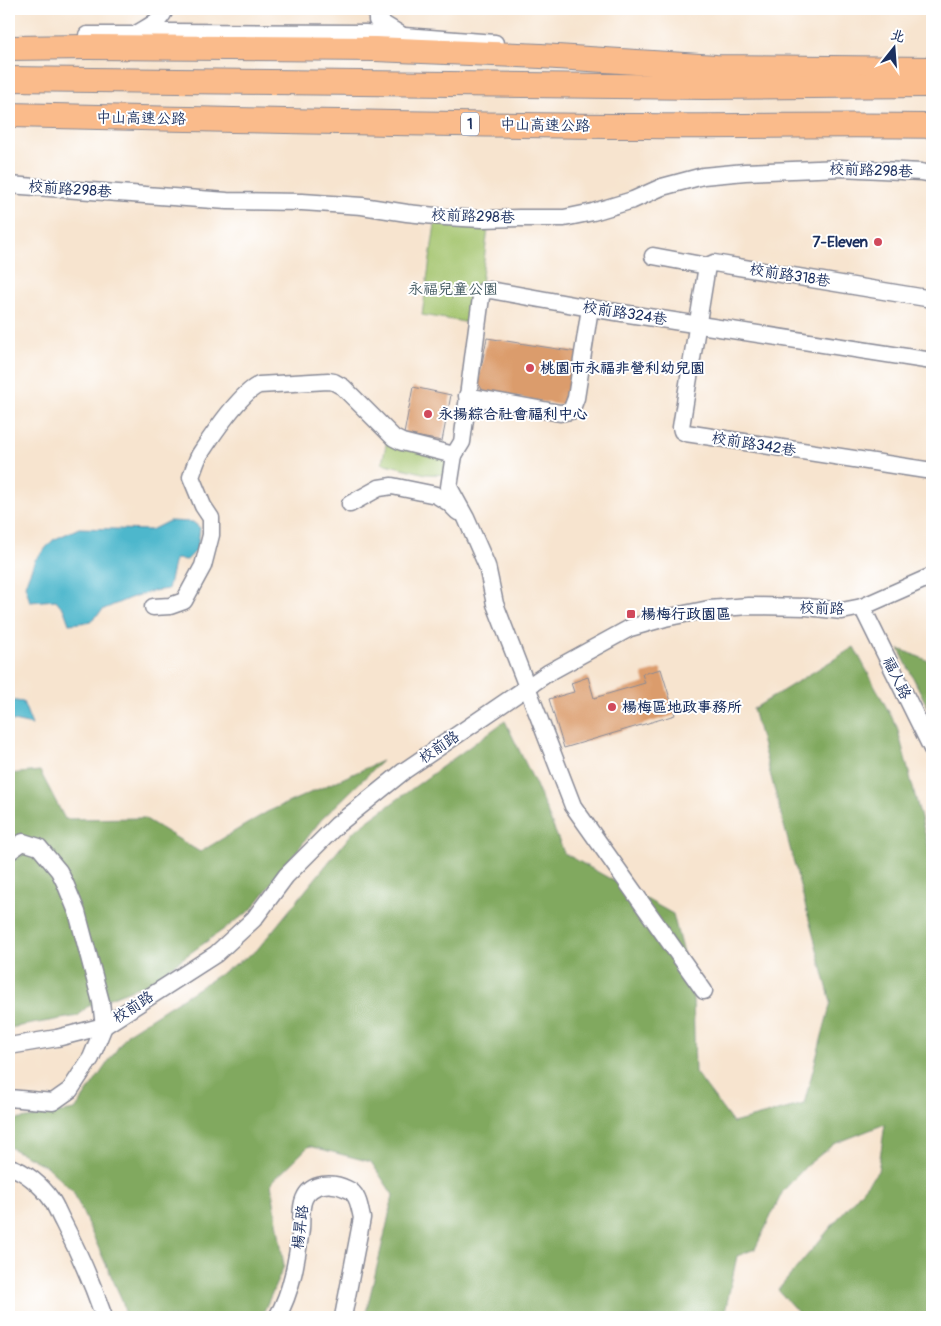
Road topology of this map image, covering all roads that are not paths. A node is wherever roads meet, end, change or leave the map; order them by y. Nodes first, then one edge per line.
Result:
1 (165, 9) edge
2 (377, 9) edge
3 (134, 35) junction
4 (402, 36) junction
5 (9, 38) edge
6 (9, 48) edge
7 (716, 67) junction
8 (932, 69) edge
9 (9, 79) edge
10 (932, 85) edge
11 (9, 115) edge
12 (932, 126) edge
13 (932, 174) edge
14 (9, 184) edge
15 (653, 256) dead end
16 (707, 266) junction
17 (932, 299) edge
18 (590, 308) junction
19 (698, 325) junction
20 (932, 361) edge
21 (467, 396) junction
22 (454, 456) junction
23 (932, 471) edge
24 (350, 504) dead end
25 (466, 518) junction
26 (932, 576) edge
27 (153, 607) dead end
28 (862, 607) junction
29 (526, 688) junction
30 (932, 749) edge
31 (9, 852) edge
32 (704, 991) dead end
33 (104, 1026) junction
34 (9, 1046) edge
35 (9, 1098) edge
36 (9, 1167) edge
37 (104, 1317) edge
38 (277, 1317) edge
39 (343, 1317) edge

1 - 3 street
2 - 4 street
3 - 4 street
3 - 5 street
4 - 7 street
6 - 7 highway
7 - 8 highway
9 - 10 highway
11 - 12 highway, 中山高速公路 / 1
13 - 14 street, 校前路298巷
15 - 16 street, 校前路318巷
16 - 17 street, 校前路318巷
16 - 19 street
18 - 19 street, 校前路324巷
18 - 21 street
18 - 21 street, 校前路324巷
19 - 20 street, 校前路324巷
19 - 23 street, 校前路342巷
21 - 22 street, 校前路324巷
22 - 25 street, 校前路324巷
22 - 27 street
24 - 25 street
25 - 29 street, 校前路324巷
26 - 28 street, 校前路
28 - 29 street, 校前路
28 - 30 street, 福人路
29 - 32 street, 校前路324巷
29 - 33 street, 校前路
31 - 33 street
33 - 34 street, 校前路
33 - 35 street
36 - 37 street
38 - 39 street, 楊昇路

